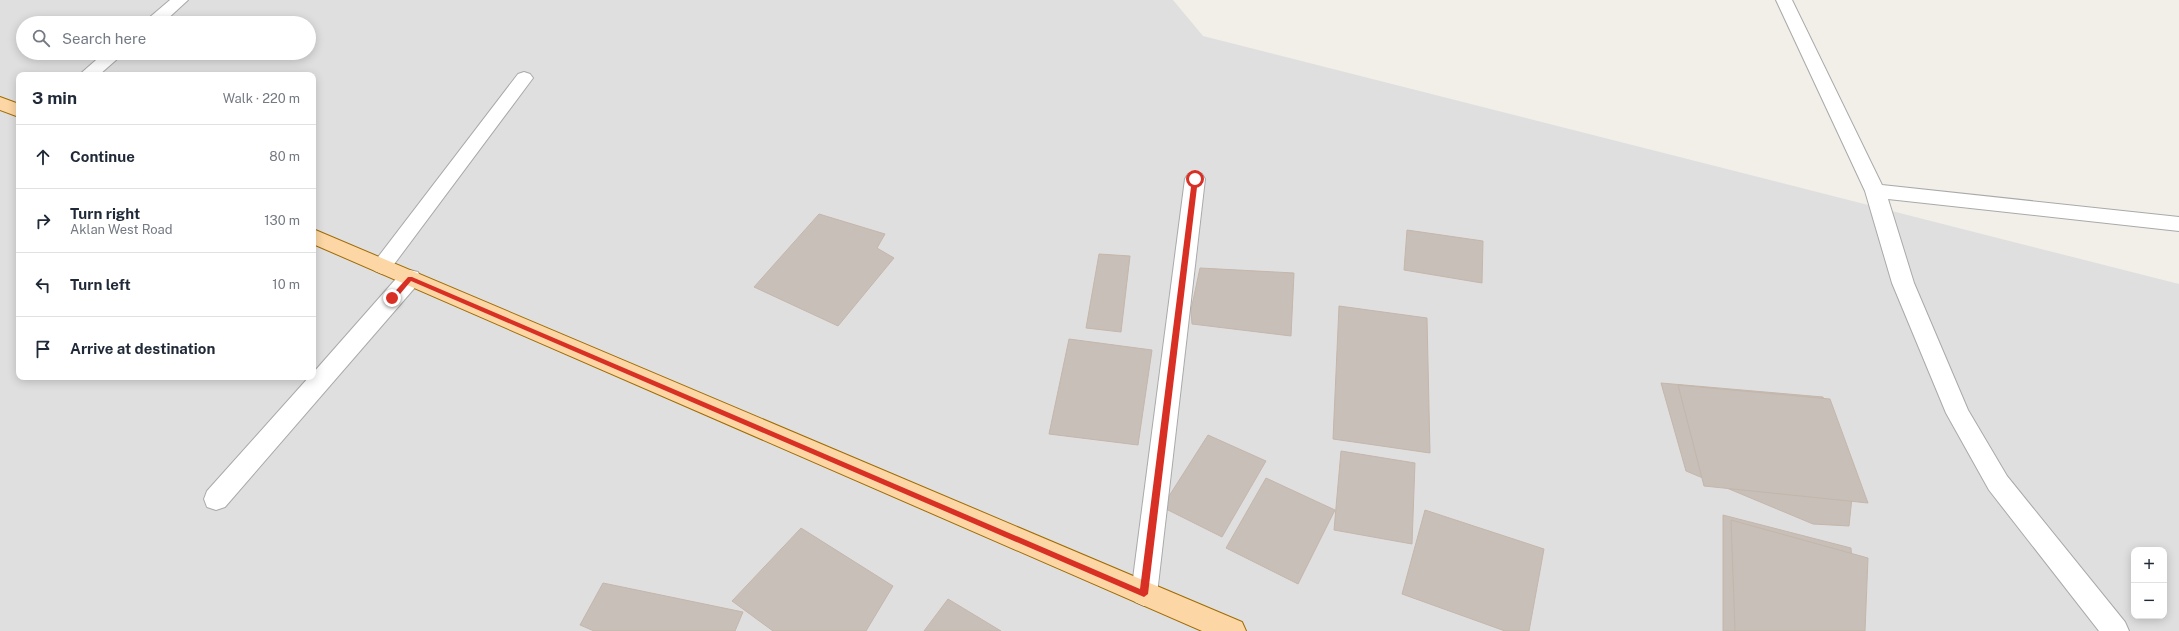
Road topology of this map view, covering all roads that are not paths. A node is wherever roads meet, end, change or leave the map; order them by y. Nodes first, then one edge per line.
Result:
1 (180, 0) edge
2 (1784, 0) edge
3 (161, 16) edge
4 (106, 60) edge
5 (92, 72) edge
6 (524, 78) dead end
7 (0, 103) edge
8 (16, 110) edge
9 (1195, 179) dead end
10 (1875, 191) junction
11 (2179, 224) edge
12 (316, 237) edge
13 (382, 266) junction
14 (410, 278) junction
15 (216, 499) dead end
16 (1144, 594) junction
17 (1232, 631) edge
18 (2115, 631) edge

1 - 3 street
2 - 10 street
4 - 5 street
6 - 13 street
7 - 8 main road
9 - 16 street
10 - 11 street
10 - 18 street
12 - 13 main road
13 - 14 main road
14 - 15 street
14 - 16 main road
16 - 17 main road

